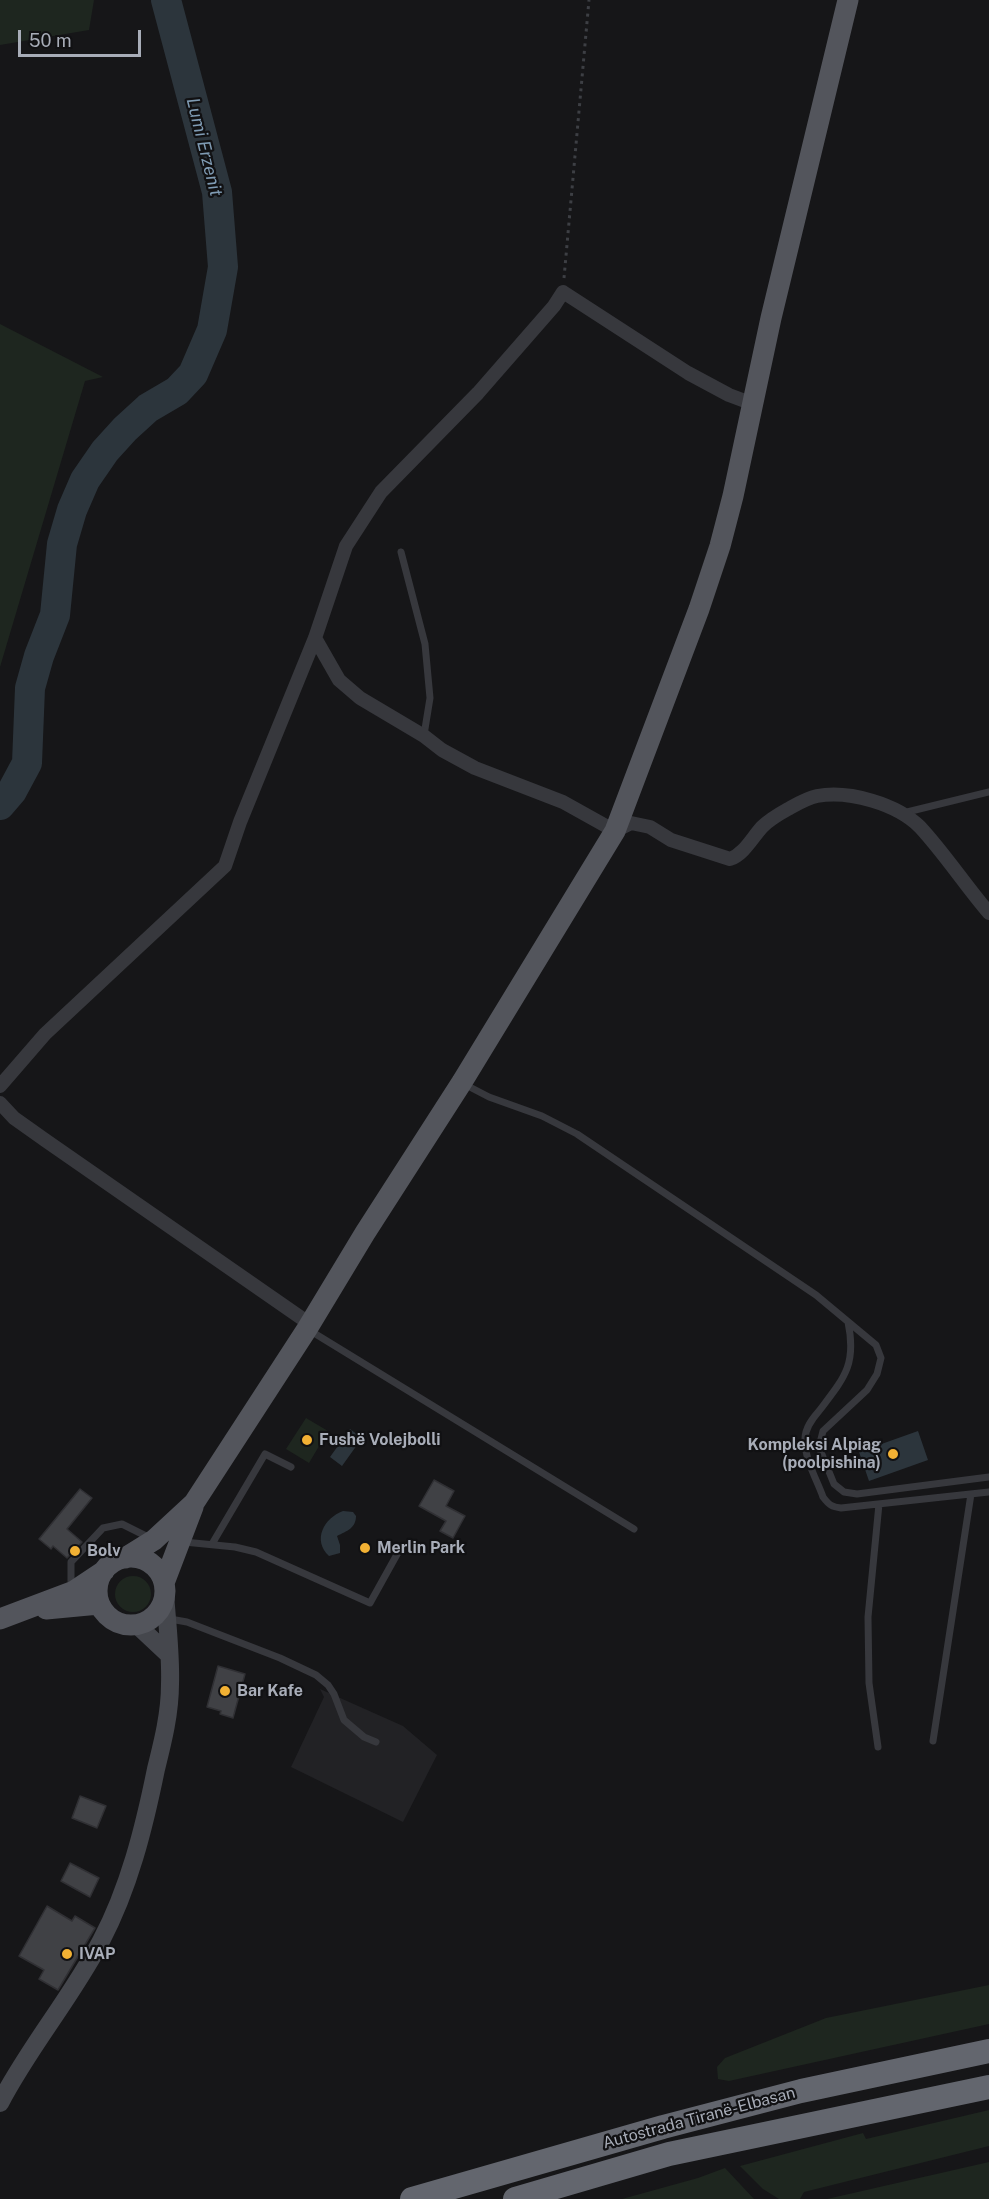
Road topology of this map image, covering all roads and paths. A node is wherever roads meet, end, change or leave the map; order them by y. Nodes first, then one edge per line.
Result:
1 (589, 0) edge
2 (848, 0) edge
3 (563, 292) junction
4 (753, 404) junction
5 (401, 552) dead end
6 (315, 638) junction
7 (424, 736) junction
8 (989, 792) edge
9 (901, 814) junction
10 (615, 831) junction
11 (989, 913) edge
12 (462, 1082) junction
13 (0, 1086) edge
14 (0, 1103) edge
15 (849, 1322) junction
16 (308, 1327) junction
17 (291, 1467) dead end
18 (989, 1477) edge
19 (989, 1492) edge
20 (971, 1494) junction
21 (194, 1503) junction
22 (879, 1504) junction
23 (634, 1529) dead end
24 (154, 1540) junction
25 (181, 1542) junction
26 (212, 1544) junction
27 (400, 1549) dead end
28 (125, 1558) junction
29 (104, 1570) junction
30 (165, 1588) junction
31 (74, 1591) junction
32 (99, 1604) junction
33 (25, 1611) junction
34 (0, 1619) edge
35 (167, 1619) junction
36 (136, 1625) junction
37 (170, 1655) junction
38 (933, 1741) dead end
39 (376, 1742) dead end
40 (878, 1747) dead end
41 (989, 2052) edge
42 (989, 2086) edge
43 (0, 2103) edge
44 (412, 2199) edge
45 (515, 2199) edge

1 - 3 path
2 - 4 main road
3 - 4 street
3 - 6 street
4 - 10 main road
5 - 7 lane
6 - 7 street
6 - 13 street
7 - 10 street
8 - 9 lane
9 - 10 street
9 - 11 street
10 - 12 main road
12 - 15 lane
12 - 16 main road
14 - 16 street
15 - 18 lane
15 - 22 lane
16 - 21 main road
16 - 23 lane
17 - 26 lane
19 - 20 lane
20 - 22 lane
20 - 38 lane
21 - 24 main road
21 - 25 main road
22 - 40 lane
24 - 28 main road
24 - 31 lane
25 - 26 lane
25 - 30 main road
26 - 27 lane
28 - 29 main road
28 - 30 main road
29 - 31 main road
29 - 32 main road
30 - 35 main road
30 - 36 main road
31 - 33 main road
32 - 33 main road
32 - 36 main road
33 - 34 main road
35 - 37 main road
35 - 39 lane
36 - 37 main road
37 - 43 main road
41 - 44 highway, Autostrada Tiranë-Elbasan
42 - 45 highway, Autostrada Tiranë-Elbasan

